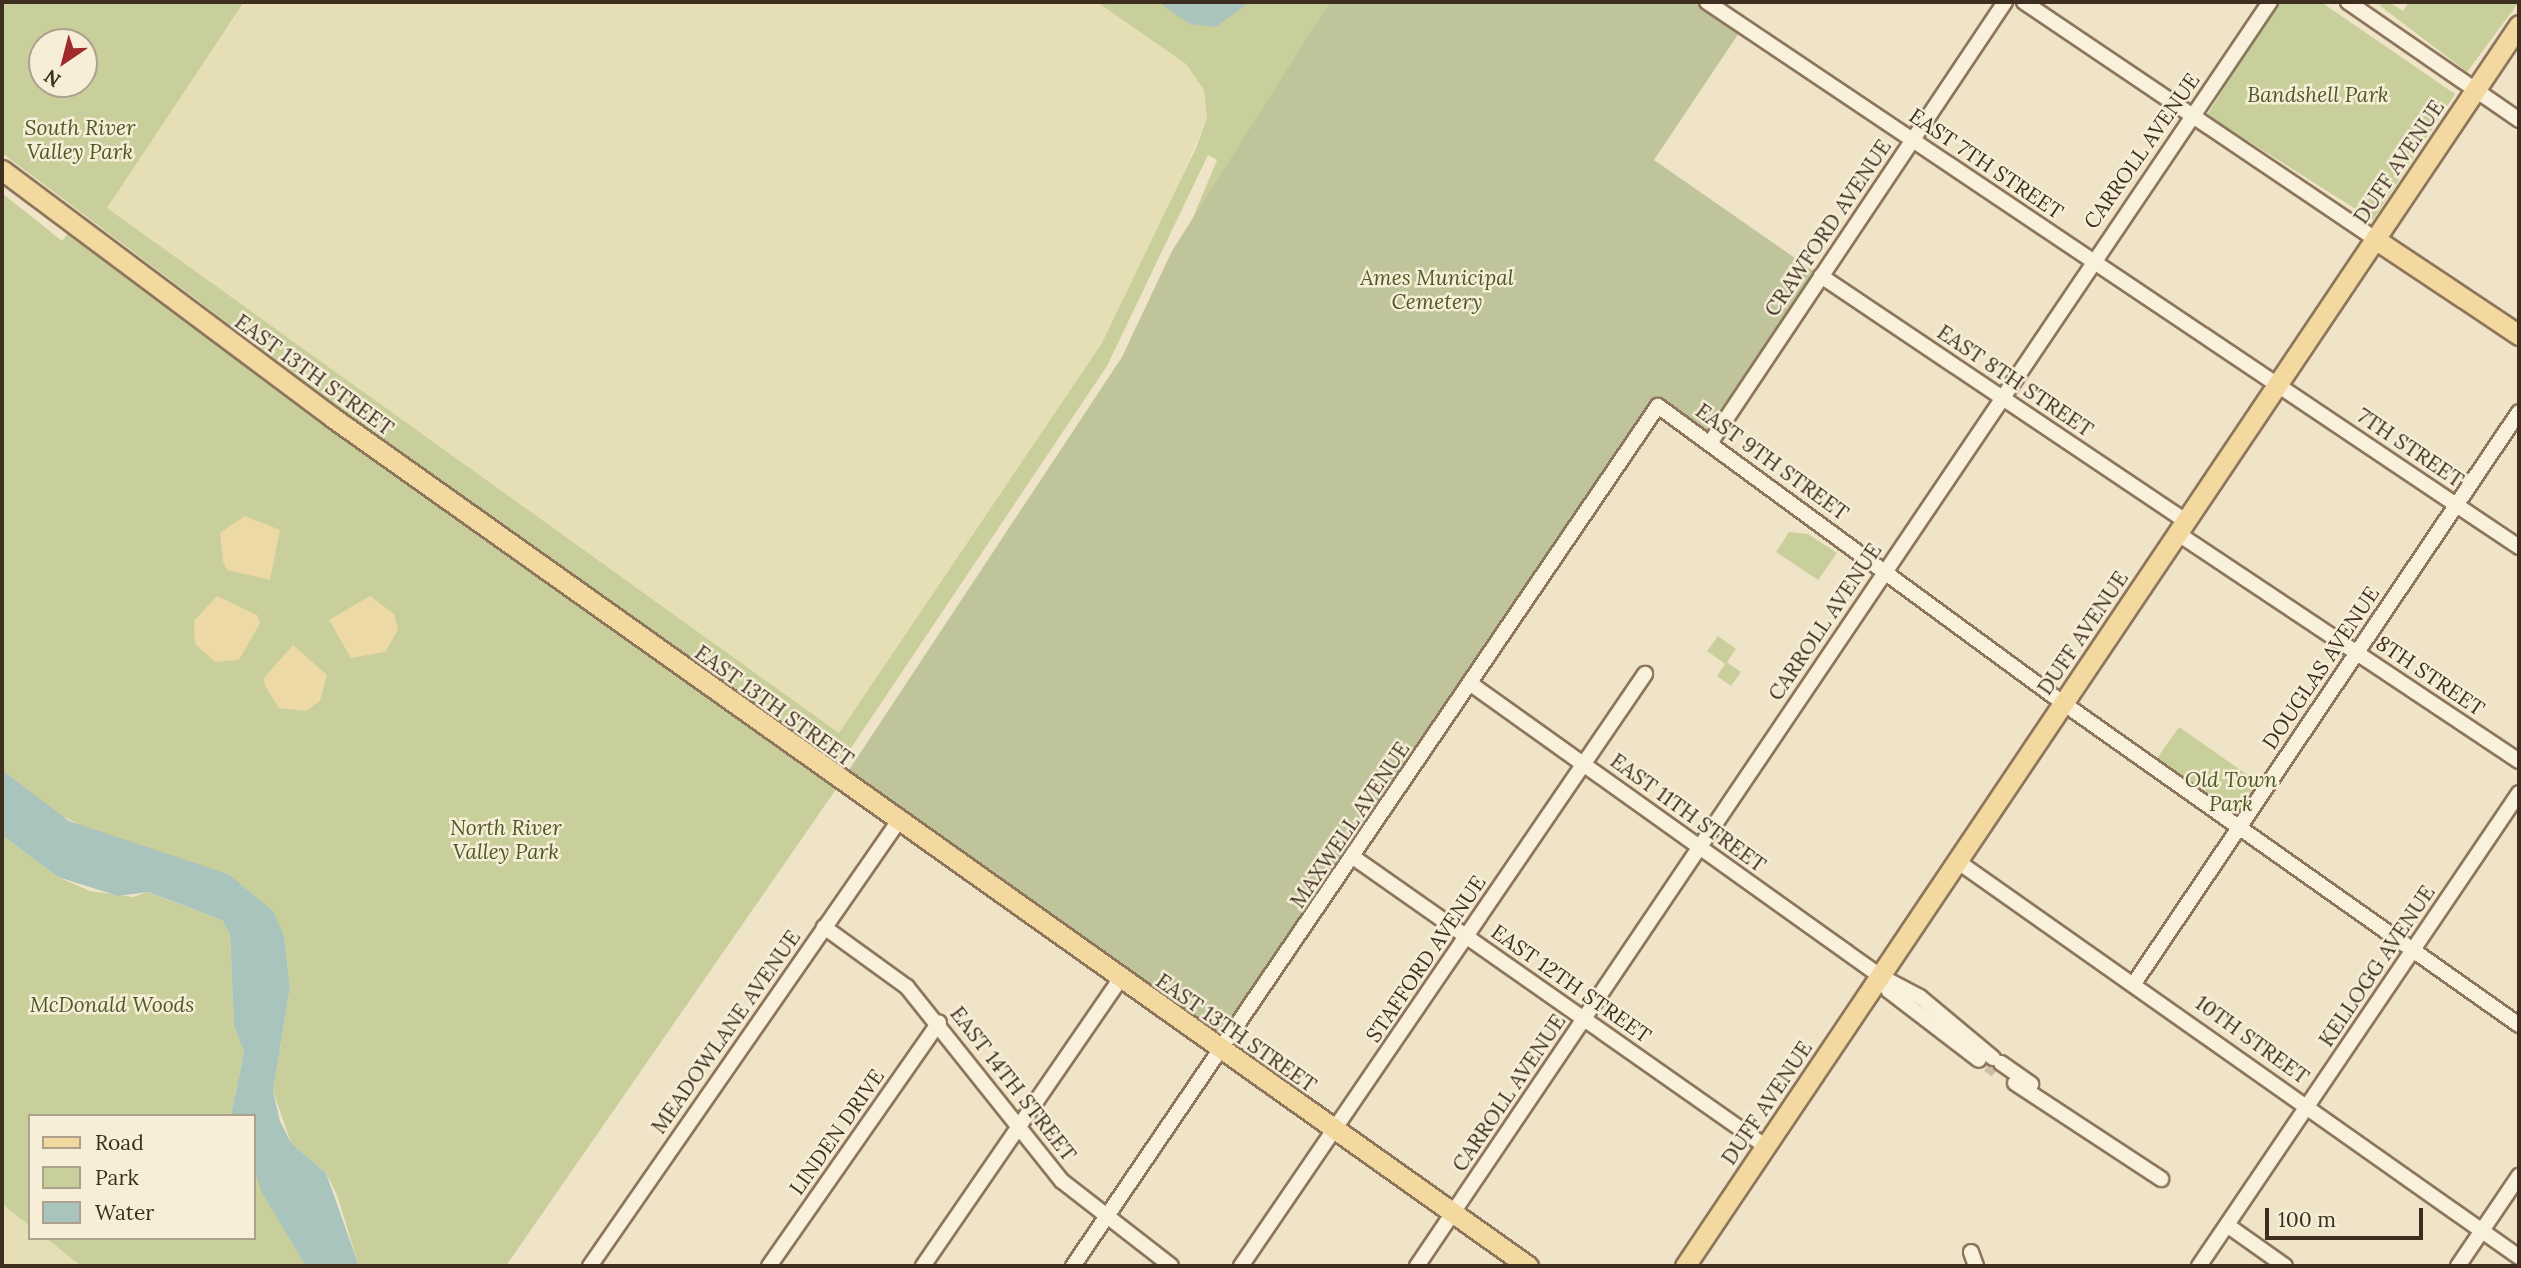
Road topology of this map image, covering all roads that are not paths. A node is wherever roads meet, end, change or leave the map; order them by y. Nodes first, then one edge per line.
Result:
1 (1707, 2) edge
2 (2005, 2) edge
3 (2024, 2) edge
4 (2270, 2) edge
5 (2348, 2) edge
6 (2519, 24) edge
7 (2475, 90) junction
8 (2193, 117) junction
9 (2519, 120) edge
10 (1913, 140) junction
11 (2, 170) edge
12 (2375, 239) junction
13 (2092, 261) junction
14 (1821, 276) junction
15 (2519, 335) edge
16 (2277, 385) junction
17 (2001, 396) junction
18 (1658, 406) joint
19 (2519, 412) edge
20 (1710, 443) junction
21 (2456, 505) junction
22 (2182, 527) junction
23 (2519, 547) edge
24 (1885, 570) junction
25 (2357, 653) junction
26 (1645, 674) dead end
27 (1471, 684) junction
28 (2063, 703) junction
29 (2519, 761) edge
30 (1584, 764) junction
31 (2519, 793) edge
32 (898, 822) junction
33 (2239, 828) junction
34 (1699, 846) junction
35 (1353, 857) junction
36 (1957, 862) junction
37 (824, 927) junction
38 (1466, 936) junction
39 (2413, 950) junction
40 (1880, 976) junction
41 (1120, 979) junction
42 (2135, 982) junction
43 (1584, 1019) junction
44 (939, 1022) junction
45 (2519, 1025) edge
46 (1223, 1052) junction
47 (1994, 1064) junction
48 (2308, 1106) junction
49 (2064, 1112) junction
50 (1017, 1130) junction
51 (1336, 1132) junction
52 (1765, 1146) junction
53 (2519, 1177) edge
54 (2161, 1179) dead end
55 (1454, 1214) junction
56 (1104, 1220) junction
57 (2227, 1225) junction
58 (2483, 1231) junction
59 (1971, 1252) dead end
60 (2519, 1258) edge
61 (590, 1266) edge
62 (769, 1266) edge
63 (923, 1266) edge
64 (1073, 1266) edge
65 (1171, 1266) edge
66 (1241, 1266) edge
67 (1417, 1266) edge
68 (1528, 1266) edge
69 (1685, 1266) edge
70 (1976, 1266) edge
71 (2199, 1266) edge
72 (2285, 1266) edge
73 (2458, 1266) edge

1 - 10 street, EAST 7TH STREET
2 - 10 street, CRAWFORD AVENUE
3 - 8 street
4 - 8 street, CARROLL AVENUE
5 - 7 street
6 - 7 main road, DUFF AVENUE
7 - 9 street
7 - 12 main road, DUFF AVENUE
8 - 12 street
8 - 13 street, CARROLL AVENUE
10 - 13 street, EAST 7TH STREET
10 - 14 street, CRAWFORD AVENUE
11 - 32 main road, EAST 13TH STREET
12 - 15 main road
12 - 16 main road, DUFF AVENUE
13 - 16 street, EAST 7TH STREET
13 - 17 street, CARROLL AVENUE
14 - 17 street, EAST 8TH STREET
14 - 20 street, CRAWFORD AVENUE
16 - 21 street, 7TH STREET
16 - 22 main road, DUFF AVENUE
17 - 22 street, EAST 8TH STREET
17 - 24 street, CARROLL AVENUE
18 - 20 street, EAST 9TH STREET
18 - 27 street, MAXWELL AVENUE
19 - 21 street, DOUGLAS AVENUE
20 - 24 street, EAST 9TH STREET
21 - 23 street, 7TH STREET
21 - 25 street, DOUGLAS AVENUE
22 - 25 street, 8TH STREET
22 - 28 main road, DUFF AVENUE
24 - 28 street, EAST 9TH STREET
24 - 34 street, CARROLL AVENUE
25 - 29 street, 8TH STREET
25 - 33 street, DOUGLAS AVENUE
26 - 30 street, STAFFORD AVENUE
27 - 30 street, EAST 11TH STREET
27 - 35 street, MAXWELL AVENUE
28 - 33 street, EAST 9TH STREET
28 - 36 main road, DUFF AVENUE
30 - 34 street, EAST 11TH STREET
30 - 38 street, STAFFORD AVENUE
31 - 39 street, KELLOGG AVENUE
32 - 37 street, MEADOWLANE AVENUE
32 - 41 main road, EAST 13TH STREET
33 - 39 street, EAST 9TH STREET
33 - 42 street, DOUGLAS AVENUE
34 - 40 street, EAST 11TH STREET
34 - 43 street, CARROLL AVENUE
35 - 38 street, EAST 12TH STREET
35 - 46 street, MAXWELL AVENUE
36 - 40 main road, DUFF AVENUE
36 - 42 street, 10TH STREET
37 - 44 street, EAST 14TH STREET
37 - 61 street, MEADOWLANE AVENUE
38 - 43 street, EAST 12TH STREET
38 - 51 street, STAFFORD AVENUE
39 - 45 street, EAST 9TH STREET
39 - 48 street, KELLOGG AVENUE
40 - 47 street, EAST 11TH STREET
40 - 52 main road, DUFF AVENUE
41 - 46 main road, EAST 13TH STREET
41 - 50 street
42 - 48 street, 10TH STREET
43 - 52 street, EAST 12TH STREET
43 - 55 street, CARROLL AVENUE
44 - 50 street, EAST 14TH STREET
44 - 62 street, LINDEN DRIVE
46 - 51 main road, EAST 13TH STREET
46 - 56 street, MAXWELL AVENUE
47 - 49 street
47 - 49 street
48 - 57 street, KELLOGG AVENUE
48 - 58 street, 10TH STREET
49 - 54 street
50 - 56 street, EAST 14TH STREET
50 - 63 street
51 - 55 main road, EAST 13TH STREET
51 - 66 street, STAFFORD AVENUE
52 - 69 main road, DUFF AVENUE
53 - 58 street
55 - 67 street, CARROLL AVENUE
55 - 68 main road, EAST 13TH STREET
56 - 64 street, MAXWELL AVENUE
56 - 65 street, EAST 14TH STREET
57 - 71 street, KELLOGG AVENUE
57 - 72 street
58 - 60 street, 10TH STREET
58 - 73 street
59 - 70 street

